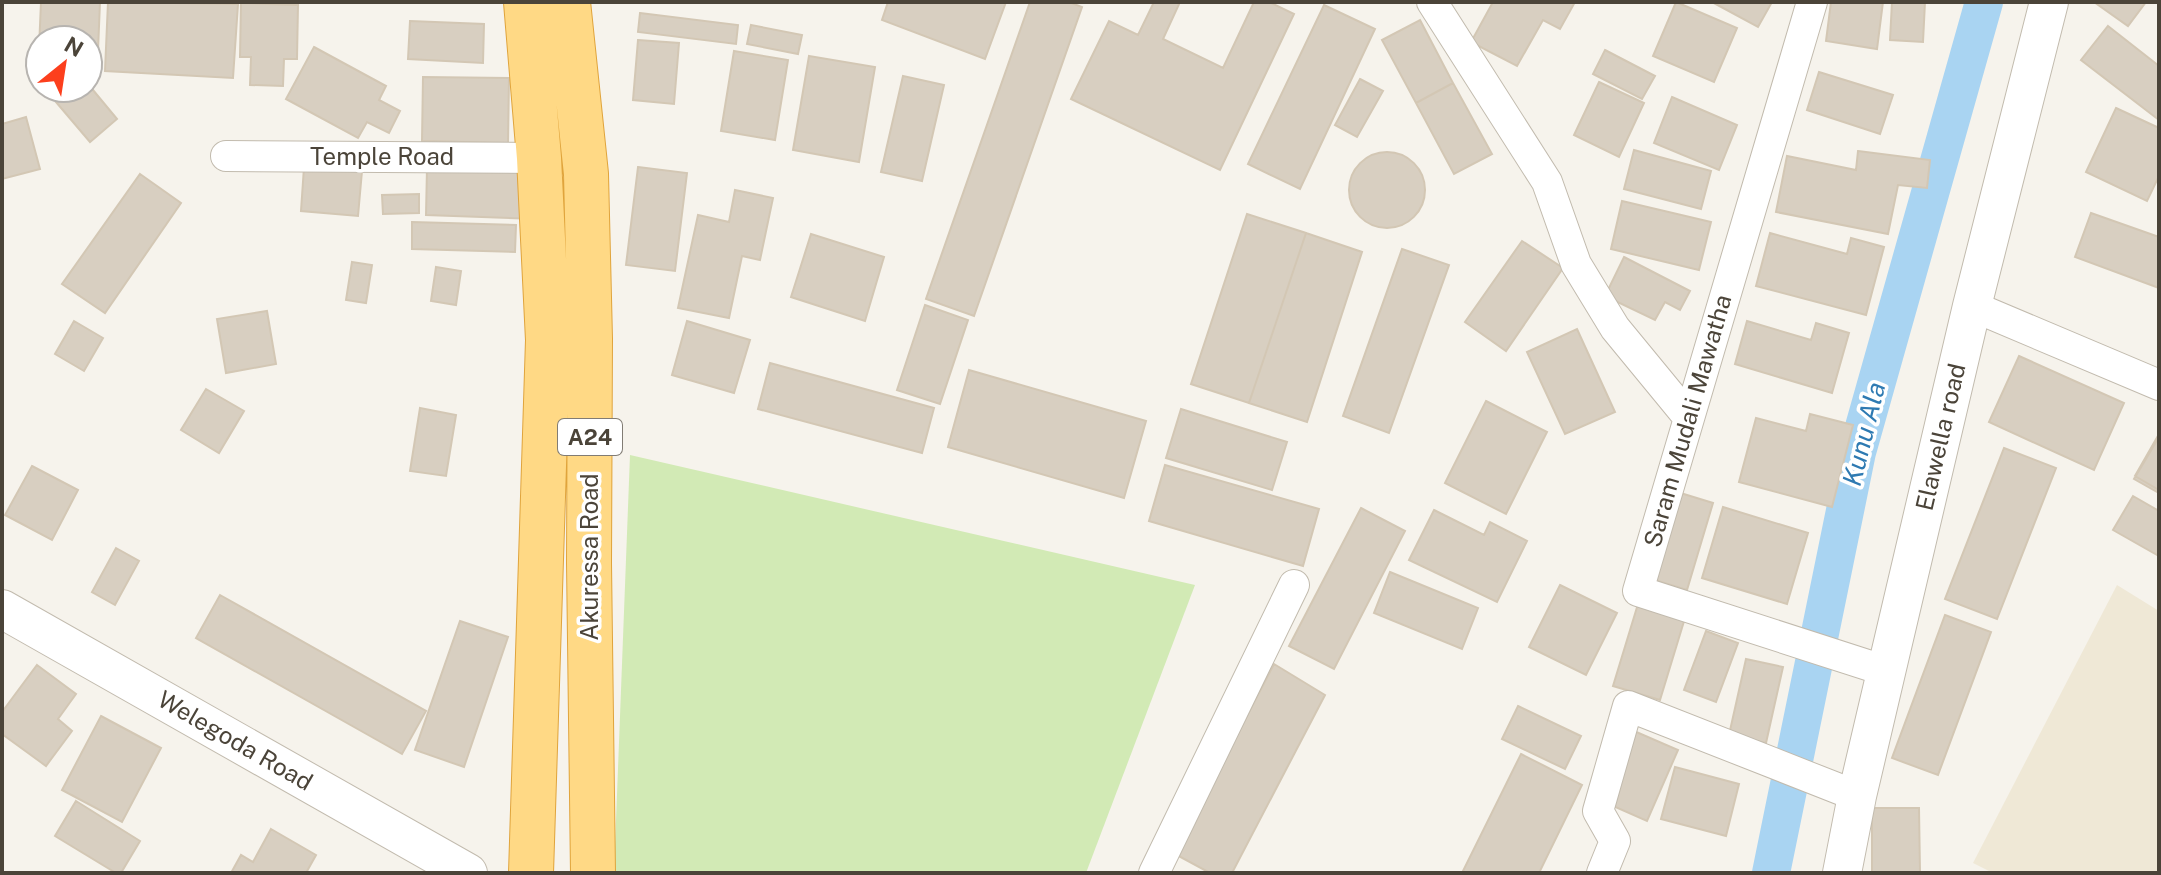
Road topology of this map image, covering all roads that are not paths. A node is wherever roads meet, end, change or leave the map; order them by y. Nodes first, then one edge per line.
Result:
1 (526, 2) edge
2 (568, 2) edge
3 (1432, 2) edge
4 (1812, 2) edge
5 (2049, 2) edge
6 (226, 156) dead end
7 (539, 158) junction
8 (1972, 306) junction
9 (2159, 385) edge
10 (1689, 418) junction
11 (1294, 585) dead end
12 (2, 609) edge
13 (1886, 671) junction
14 (1857, 796) junction
15 (468, 873) edge
16 (531, 873) edge
17 (593, 873) edge
18 (1154, 873) edge
19 (1602, 873) edge
20 (1842, 873) edge

1 - 7 highway, Akuressa Road / A24
2 - 17 highway, Akuressa Road / A24
3 - 10 street
4 - 10 street, Saram Mudali Mawatha
5 - 8 street, Elawella road
6 - 7 street, Temple Road
7 - 16 highway, Akuressa Road / A24
8 - 9 street
8 - 13 street, Elawella road
10 - 13 street, Saram Mudali Mawatha
11 - 18 street
12 - 15 street, Welegoda Road
13 - 14 street, Elawella road
14 - 19 street
14 - 20 street, Elawella road

